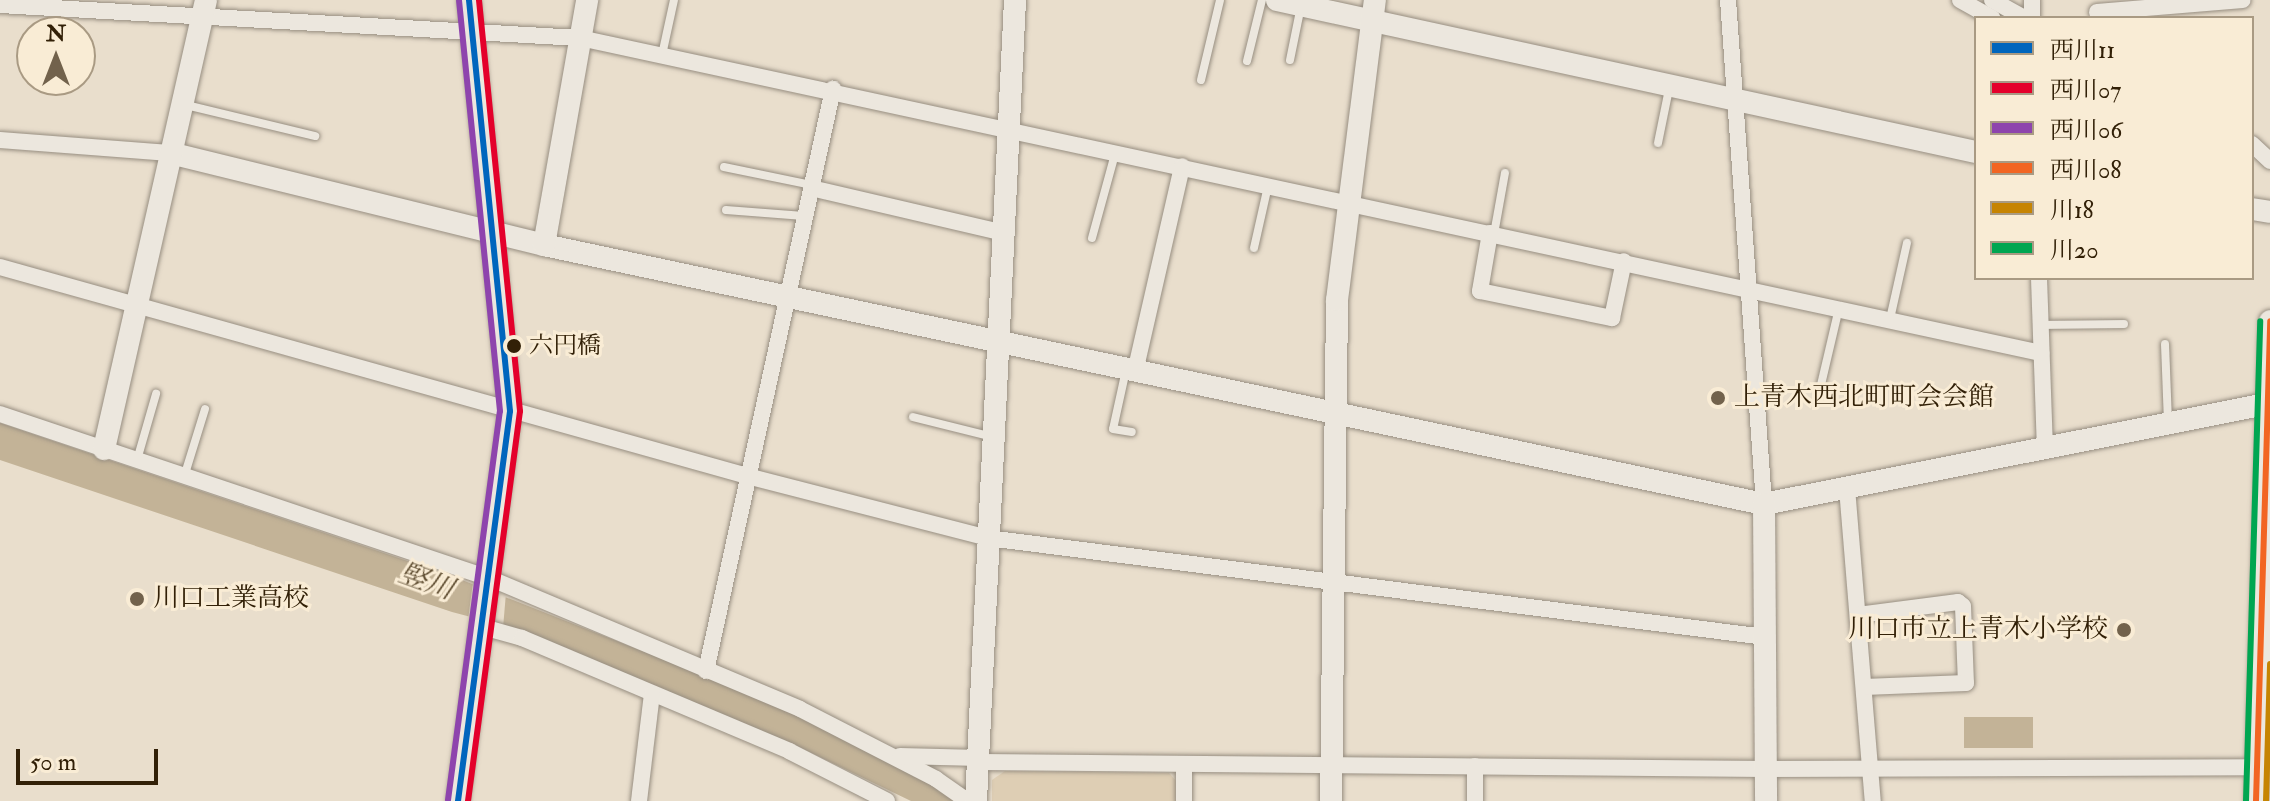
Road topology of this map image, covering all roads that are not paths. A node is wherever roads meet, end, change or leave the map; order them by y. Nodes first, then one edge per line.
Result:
1 (469, 0) edge
2 (587, 0) edge
3 (674, 0) edge
4 (1015, 0) edge
5 (1220, 0) edge
6 (1262, 0) edge
7 (1277, 0) edge
8 (1728, 0) edge
9 (1960, 0) edge
10 (1992, 0) edge
11 (2243, 0) edge
12 (0, 5) edge
13 (1302, 5) junction
14 (204, 7) edge
15 (1374, 10) edge
16 (2097, 10) edge
17 (1988, 16) edge
18 (2021, 16) edge
19 (472, 33) junction
20 (580, 38) junction
21 (662, 55) junction
22 (1290, 60) dead end
23 (1247, 61) dead end
24 (1201, 80) dead end
25 (1670, 86) junction
26 (833, 89) junction
27 (1735, 100) junction
28 (181, 104) junction
29 (1009, 129) junction
30 (315, 136) dead end
31 (0, 140) edge
32 (1658, 143) dead end
33 (2254, 146) edge
34 (1115, 151) junction
35 (1974, 152) edge
36 (170, 153) junction
37 (2270, 163) edge
38 (1182, 166) junction
39 (724, 167) dead end
40 (1505, 173) dead end
41 (1268, 185) junction
42 (811, 186) junction
43 (1349, 204) junction
44 (726, 210) dead end
45 (805, 216) junction
46 (493, 232) junction
47 (1005, 233) junction
48 (1492, 234) junction
49 (1092, 238) dead end
50 (1907, 243) dead end
51 (544, 245) junction
52 (1254, 248) dead end
53 (1624, 261) junction
54 (0, 267) edge
55 (2039, 280) edge
56 (1749, 287) junction
57 (787, 297) junction
58 (134, 305) junction
59 (1839, 308) junction
60 (1890, 319) junction
61 (2270, 321) edge
62 (2124, 324) dead end
63 (2040, 325) junction
64 (999, 342) junction
65 (2165, 344) dead end
66 (2041, 353) junction
67 (1130, 371) junction
68 (1820, 389) dead end
69 (156, 394) dead end
70 (2268, 404) edge
71 (205, 409) dead end
72 (510, 411) junction
73 (0, 414) edge
74 (1335, 416) junction
75 (913, 417) dead end
76 (2168, 424) junction
77 (1132, 432) dead end
78 (994, 437) junction
79 (104, 449) junction
80 (2045, 449) junction
81 (137, 460) junction
82 (747, 476) junction
83 (184, 477) junction
84 (1847, 488) junction
85 (1764, 504) junction
86 (2266, 531) edge
87 (988, 538) junction
88 (489, 582) junction
89 (1334, 584) junction
90 (1858, 615) junction
91 (484, 624) junction
92 (1765, 637) junction
93 (706, 671) junction
94 (1864, 687) junction
95 (652, 694) junction
96 (2264, 711) edge
97 (894, 756) junction
98 (980, 760) junction
99 (1331, 764) junction
100 (1184, 765) junction
101 (1475, 766) junction
102 (2257, 767) junction
103 (1766, 769) junction
104 (1870, 770) junction
105 (458, 801) edge
106 (639, 801) edge
107 (887, 801) edge
108 (967, 801) edge
109 (976, 801) edge
110 (1184, 801) edge
111 (1331, 801) edge
112 (1475, 801) edge
113 (1766, 801) edge
114 (1873, 801) edge
115 (2256, 801) edge

1 - 19 street
2 - 20 street
3 - 21 lane
4 - 29 street
5 - 24 lane
6 - 23 lane
7 - 13 street
8 - 27 street
9 - 17 street
10 - 18 street
11 - 16 street
12 - 14 street
13 - 15 street
13 - 22 lane
14 - 19 street
14 - 28 street
15 - 25 street
15 - 43 street
19 - 20 street
19 - 46 street
20 - 21 street
20 - 51 street
21 - 26 street
25 - 27 street
25 - 32 lane
26 - 29 street
26 - 42 street
27 - 35 street
27 - 56 street
28 - 30 lane
28 - 36 street
29 - 34 street
29 - 47 street
31 - 36 street
33 - 37 street
34 - 38 street
34 - 49 lane
36 - 46 street
36 - 58 street
38 - 41 street
38 - 67 street
39 - 42 lane
40 - 48 lane
41 - 43 street
41 - 52 lane
42 - 45 street
42 - 47 street
43 - 48 street
43 - 74 street
44 - 45 lane
45 - 57 street
46 - 51 street
46 - 72 street
47 - 64 street
48 - 53 street
48 - 53 street
50 - 60 lane
51 - 57 street
53 - 56 street
54 - 58 street
55 - 63 street
56 - 59 street
56 - 85 street
57 - 64 street
57 - 82 street
58 - 72 street
58 - 79 street
59 - 60 street
59 - 68 lane
60 - 66 street
61 - 70 street
62 - 63 lane
63 - 66 street
64 - 67 street
64 - 78 street
65 - 76 lane
66 - 80 street
67 - 74 street
67 - 77 lane
69 - 81 lane
70 - 76 street
70 - 86 street
71 - 83 lane
72 - 82 street
72 - 88 street
73 - 79 street
74 - 85 street
74 - 89 street
75 - 78 lane
76 - 80 street
78 - 87 street
79 - 81 street
80 - 84 street
81 - 83 street
82 - 87 street
82 - 93 street
83 - 88 street
84 - 85 street
84 - 90 street
85 - 92 street
86 - 96 street
87 - 89 street
87 - 98 street
88 - 91 street
88 - 93 street
89 - 92 street
89 - 99 street
90 - 94 street
90 - 94 street
91 - 95 street
91 - 105 street
92 - 103 street
93 - 97 street
94 - 104 street
95 - 106 street
95 - 107 street
96 - 102 street
97 - 98 street
97 - 108 street
98 - 100 street
98 - 109 street
99 - 100 street
99 - 101 street
99 - 111 street
100 - 110 street
101 - 103 street
101 - 112 street
102 - 104 street
102 - 115 street
103 - 104 street
103 - 113 street
104 - 114 street

